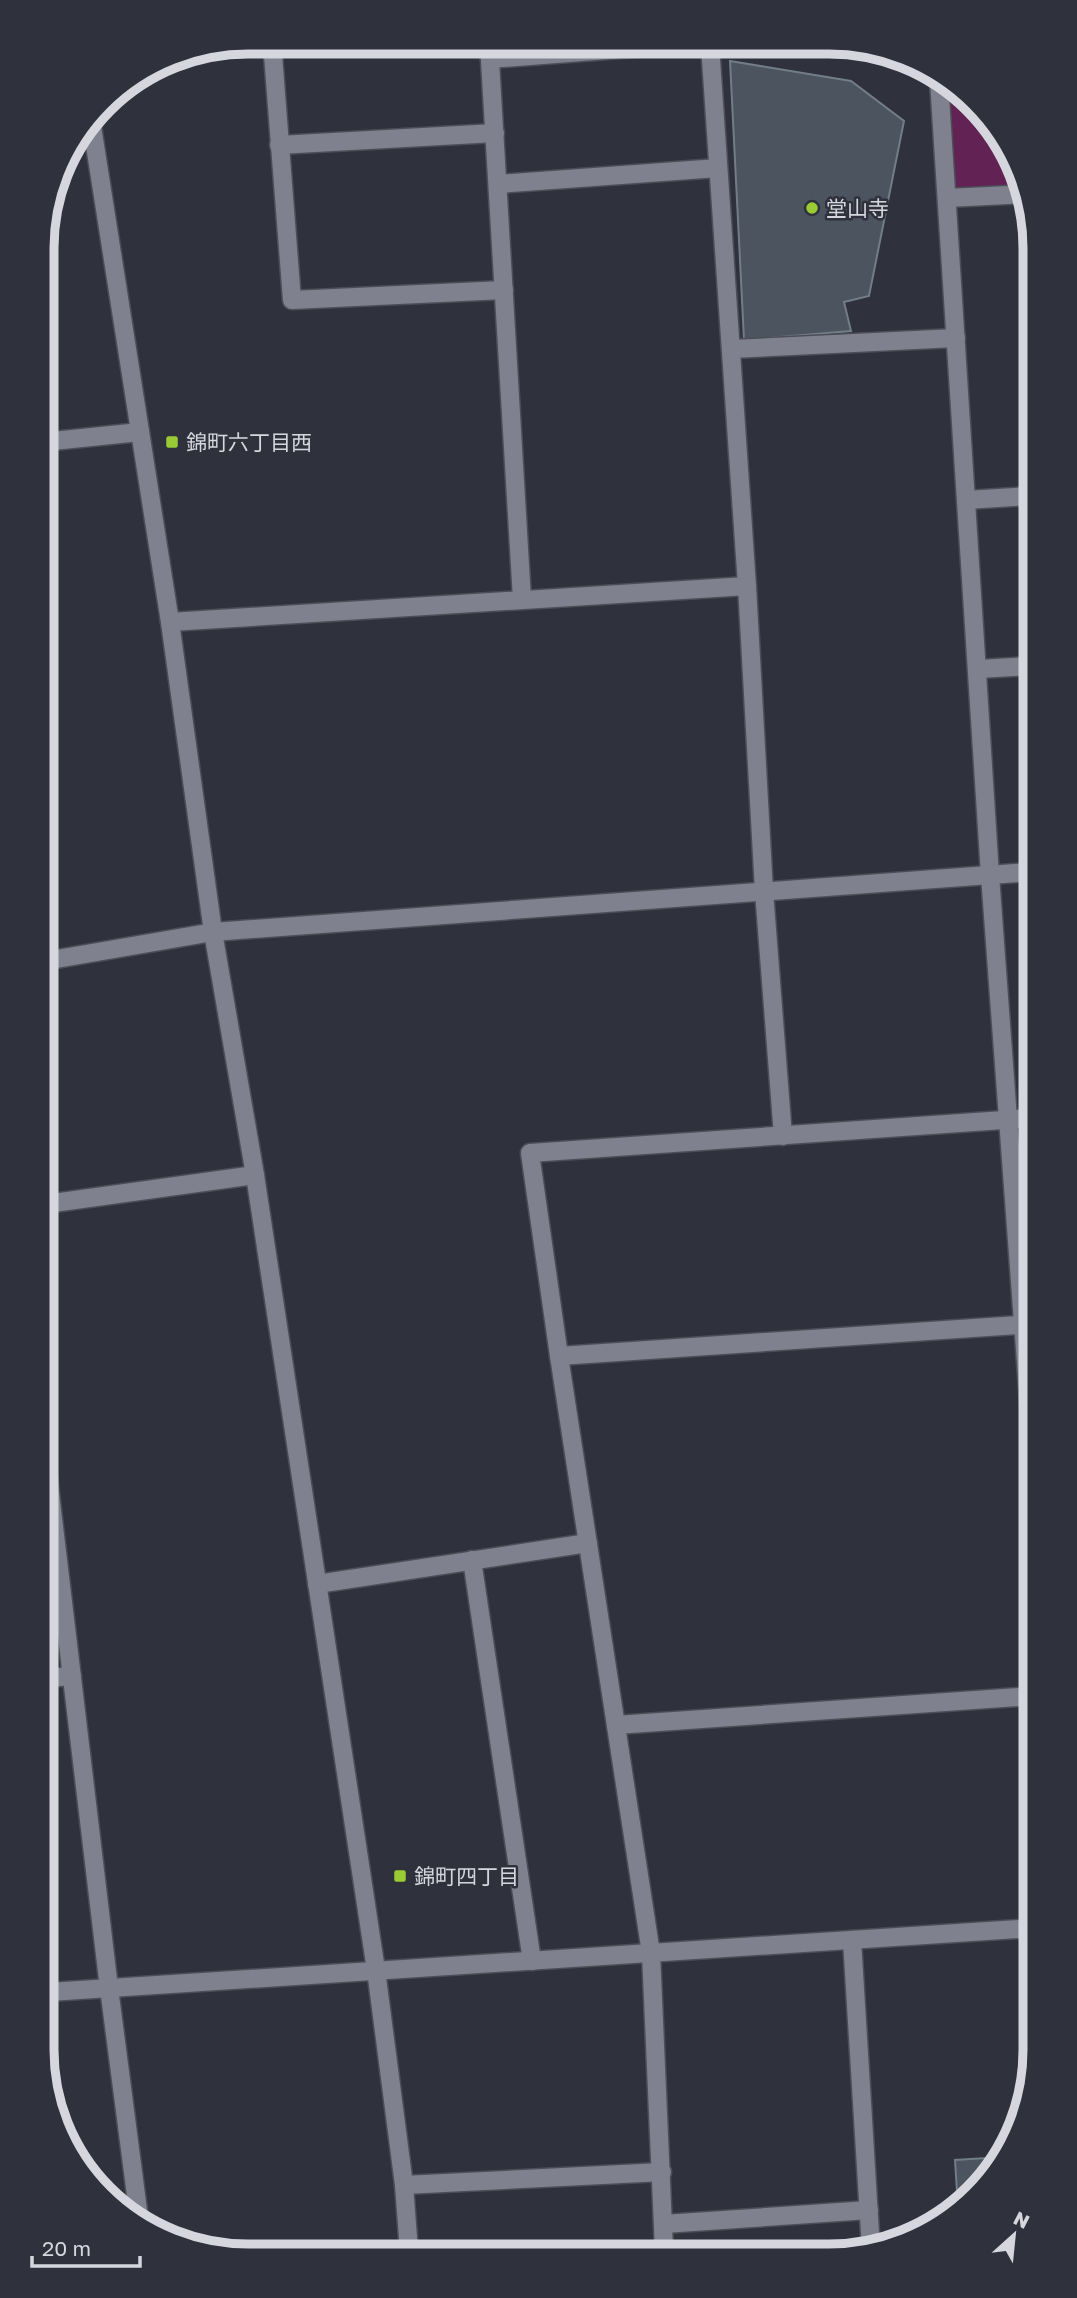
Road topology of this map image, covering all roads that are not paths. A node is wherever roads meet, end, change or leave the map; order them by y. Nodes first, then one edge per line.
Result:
1 (273, 54) edge
2 (490, 54) edge
3 (711, 54) edge
4 (940, 89) edge
5 (93, 132) edge
6 (495, 133) junction
7 (279, 145) junction
8 (718, 168) junction
9 (498, 184) junction
10 (1015, 195) edge
11 (947, 198) junction
12 (504, 290) junction
13 (956, 338) junction
14 (731, 349) junction
15 (140, 432) junction
16 (55, 441) edge
17 (1023, 496) edge
18 (966, 500) junction
19 (747, 586) junction
20 (522, 599) junction
21 (170, 622) junction
22 (1023, 666) edge
23 (978, 669) junction
24 (1023, 873) edge
25 (990, 876) junction
26 (764, 891) junction
27 (213, 932) junction
28 (55, 959) edge
29 (1023, 1119) edge
30 (1008, 1120) junction
31 (783, 1136) junction
32 (255, 1175) junction
33 (54, 1203) edge
34 (1022, 1275) edge
35 (1022, 1324) edge
36 (559, 1356) junction
37 (54, 1529) edge
38 (588, 1543) junction
39 (472, 1560) junction
40 (317, 1584) junction
41 (72, 1676) junction
42 (54, 1677) edge
43 (1022, 1697) edge
44 (616, 1725) junction
45 (1022, 1929) edge
46 (852, 1940) junction
47 (651, 1953) junction
48 (532, 1961) junction
49 (376, 1970) junction
50 (109, 1988) junction
51 (54, 1992) edge
52 (662, 2172) junction
53 (404, 2185) junction
54 (138, 2209) edge
55 (869, 2210) junction
56 (664, 2224) junction
57 (870, 2239) edge
58 (408, 2244) edge
59 (664, 2244) edge

1 - 7 street
2 - 6 street
3 - 8 street
4 - 11 street
5 - 15 street
6 - 7 street
6 - 9 street
7 - 12 street
8 - 9 street
8 - 14 street
9 - 12 street
10 - 11 street
11 - 13 street
12 - 20 street
13 - 14 street
13 - 18 street
14 - 19 street
15 - 16 street
15 - 21 street
17 - 18 street
18 - 23 street
19 - 20 street
19 - 26 street
20 - 21 street
21 - 27 street
22 - 23 street
23 - 25 street
24 - 25 street
25 - 26 street
25 - 30 street
26 - 27 street
26 - 31 street
27 - 28 street
27 - 32 street
29 - 30 street
30 - 31 street
30 - 34 street
31 - 36 street
32 - 33 street
32 - 40 street
35 - 36 street
36 - 38 street
37 - 41 street
38 - 39 street
38 - 44 street
39 - 40 street
39 - 48 street
40 - 49 street
41 - 42 street
41 - 50 street
43 - 44 street
44 - 47 street
45 - 46 street
46 - 47 street
46 - 55 street
47 - 48 street
47 - 52 street
48 - 49 street
49 - 50 street
49 - 53 street
50 - 51 street
50 - 54 street
52 - 53 street
52 - 56 street
53 - 58 street
55 - 56 street
55 - 57 street
56 - 59 street

